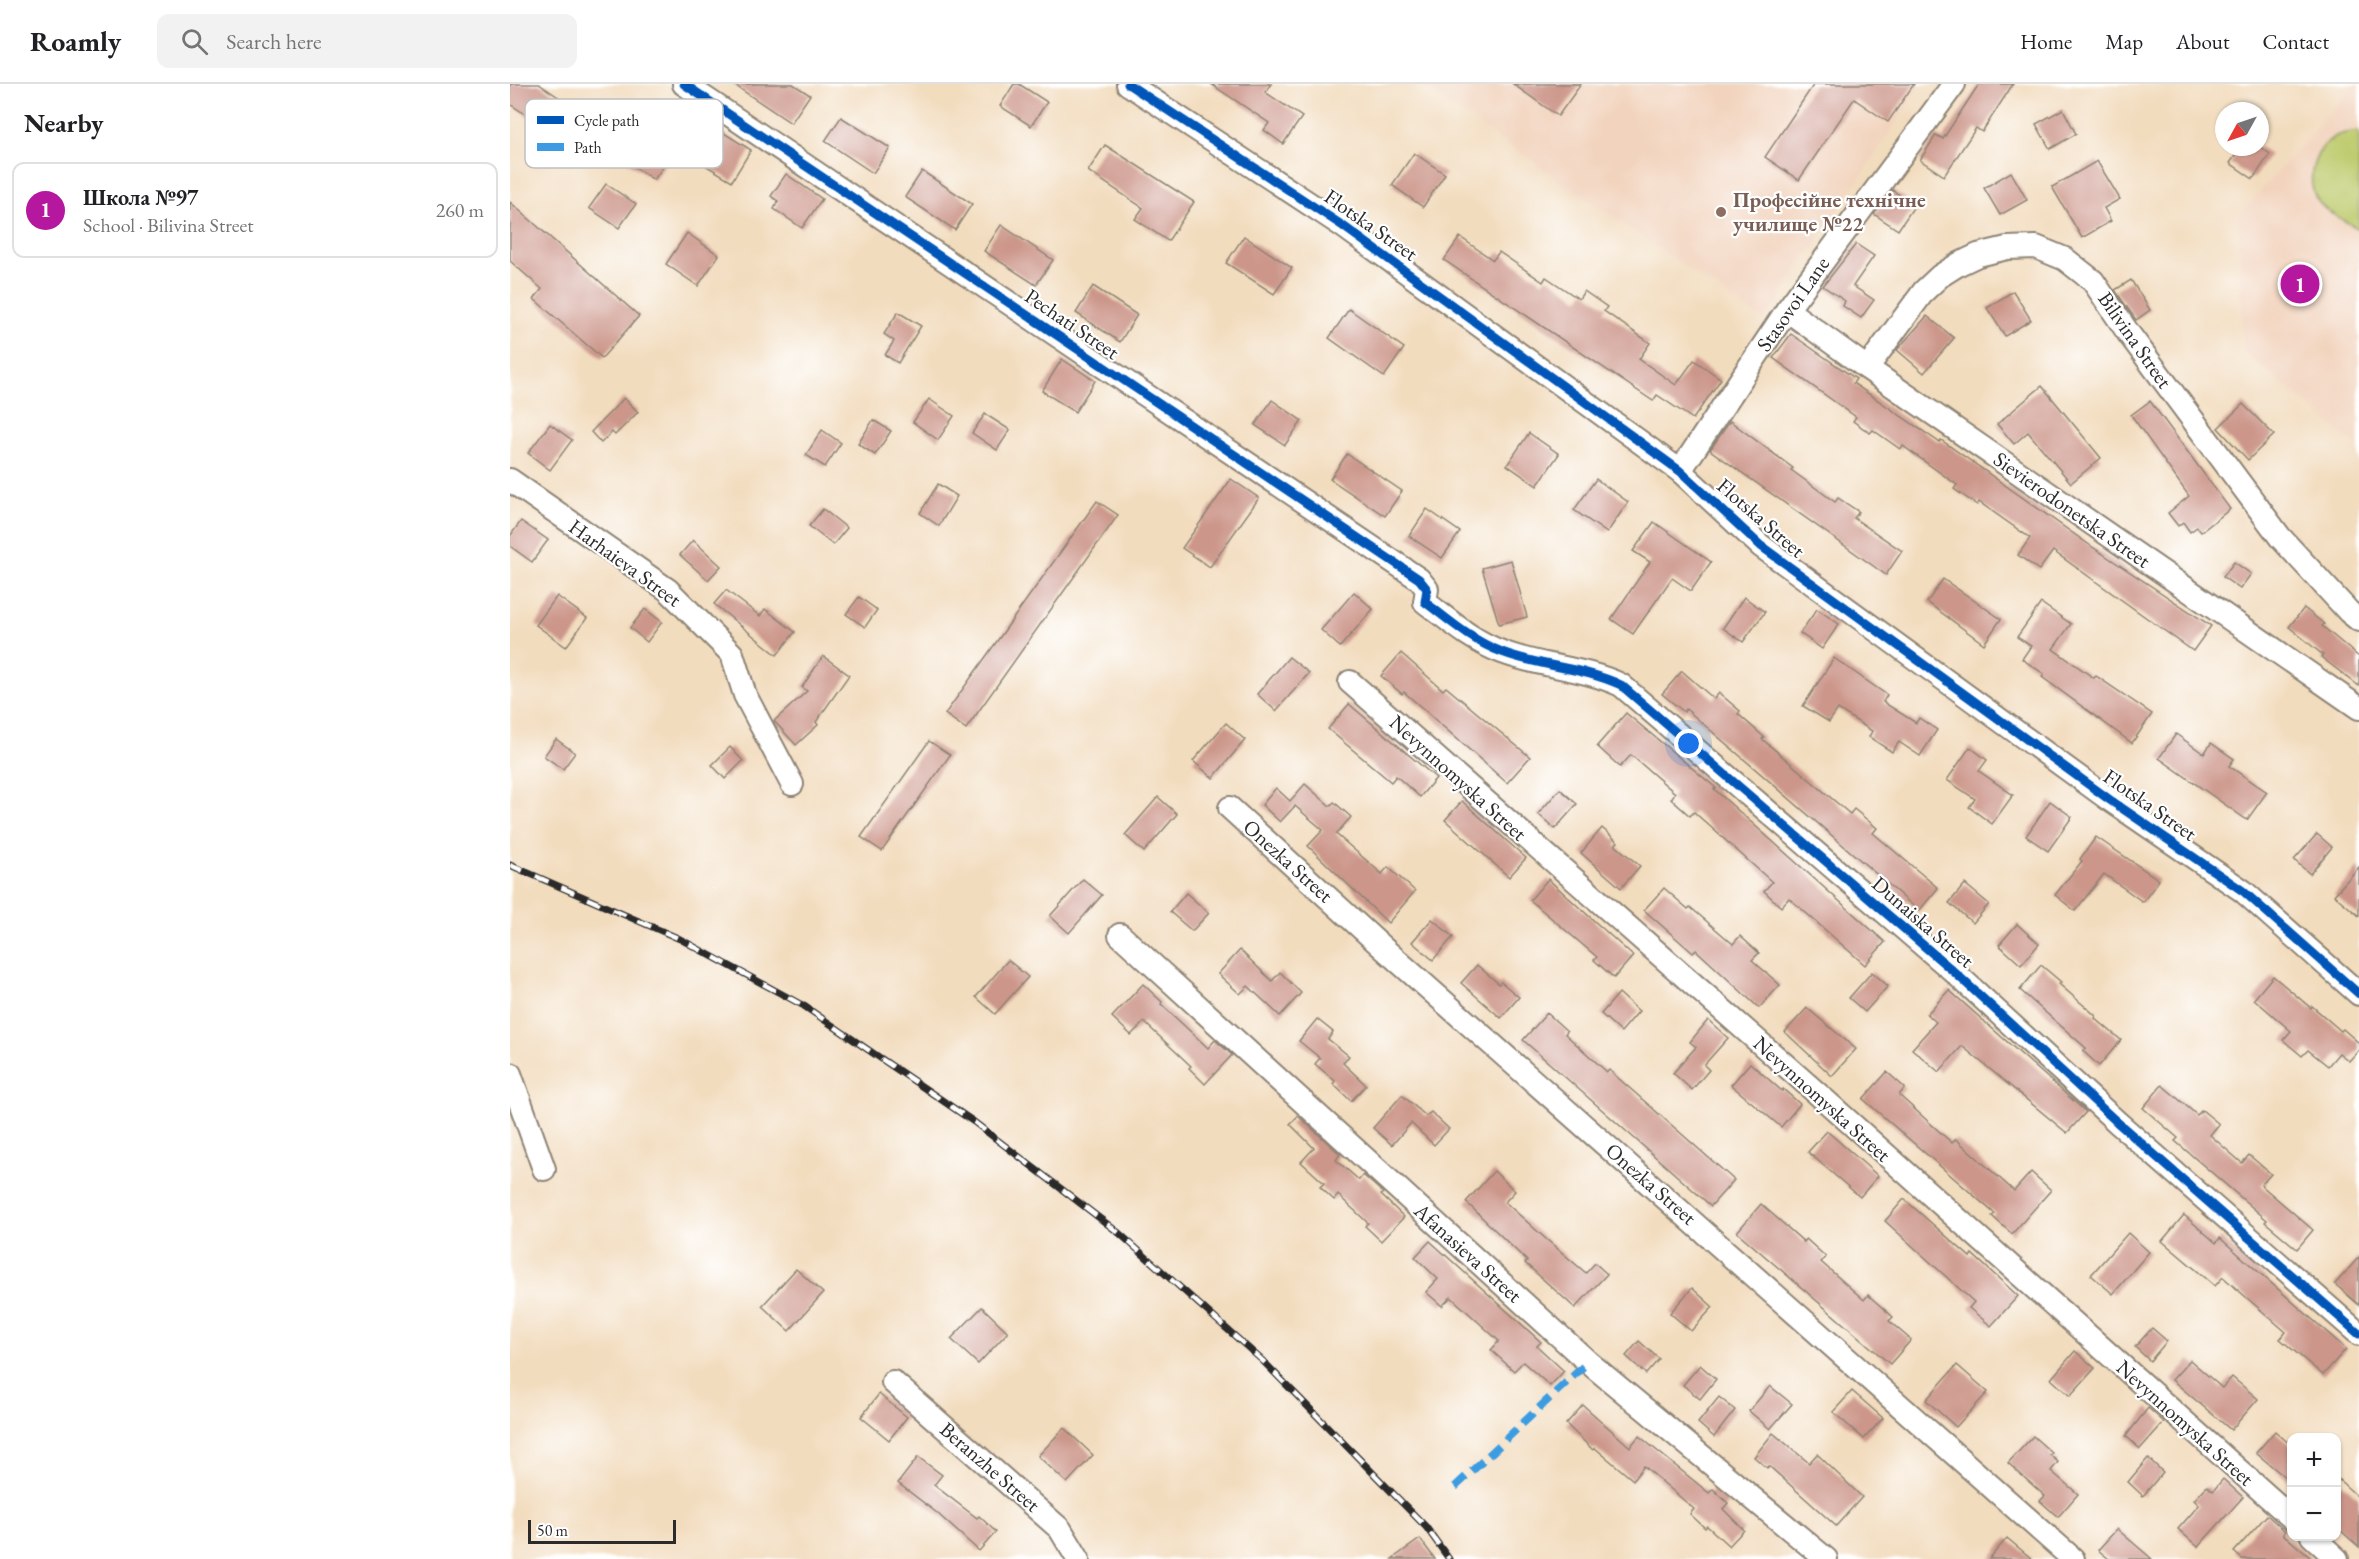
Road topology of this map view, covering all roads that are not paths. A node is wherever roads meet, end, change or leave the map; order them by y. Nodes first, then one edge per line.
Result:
1 (684, 84) edge
2 (1128, 84) edge
3 (1954, 84) edge
4 (706, 99) edge
5 (723, 110) edge
6 (1787, 310) junction
7 (1867, 368) junction
8 (1680, 471) junction
9 (510, 480) edge
10 (1425, 602) joint
11 (2359, 620) edge
12 (1350, 682) dead end
13 (2359, 708) edge
14 (792, 784) dead end
15 (1230, 808) dead end
16 (1120, 935) dead end
17 (2359, 993) edge
18 (510, 1074) edge
19 (544, 1169) dead end
20 (2359, 1334) edge
21 (892, 1382) dead end
22 (2287, 1514) edge
23 (2317, 1541) edge
24 (1078, 1559) edge
25 (1827, 1559) edge
26 (2073, 1559) edge
27 (2337, 1559) edge

1 - 4 street, Pechati Street
2 - 8 street, Flotska Street
3 - 6 street, Stasovoi Lane
5 - 10 street, Pechati Street
6 - 7 street, Sievierodonetska Street
6 - 8 street, Stasovoi Lane
7 - 11 street, Bilivina Street
7 - 13 street, Sievierodonetska Street
8 - 17 street, Flotska Street
9 - 14 street, Harhaieva Street
10 - 20 street, Dunaiska Street
12 - 22 street, Nevynnomyska Street
15 - 26 street, Onezka Street
16 - 25 street, Afanasieva Street
18 - 19 street
21 - 24 street, Beranzhe Street
23 - 27 street

